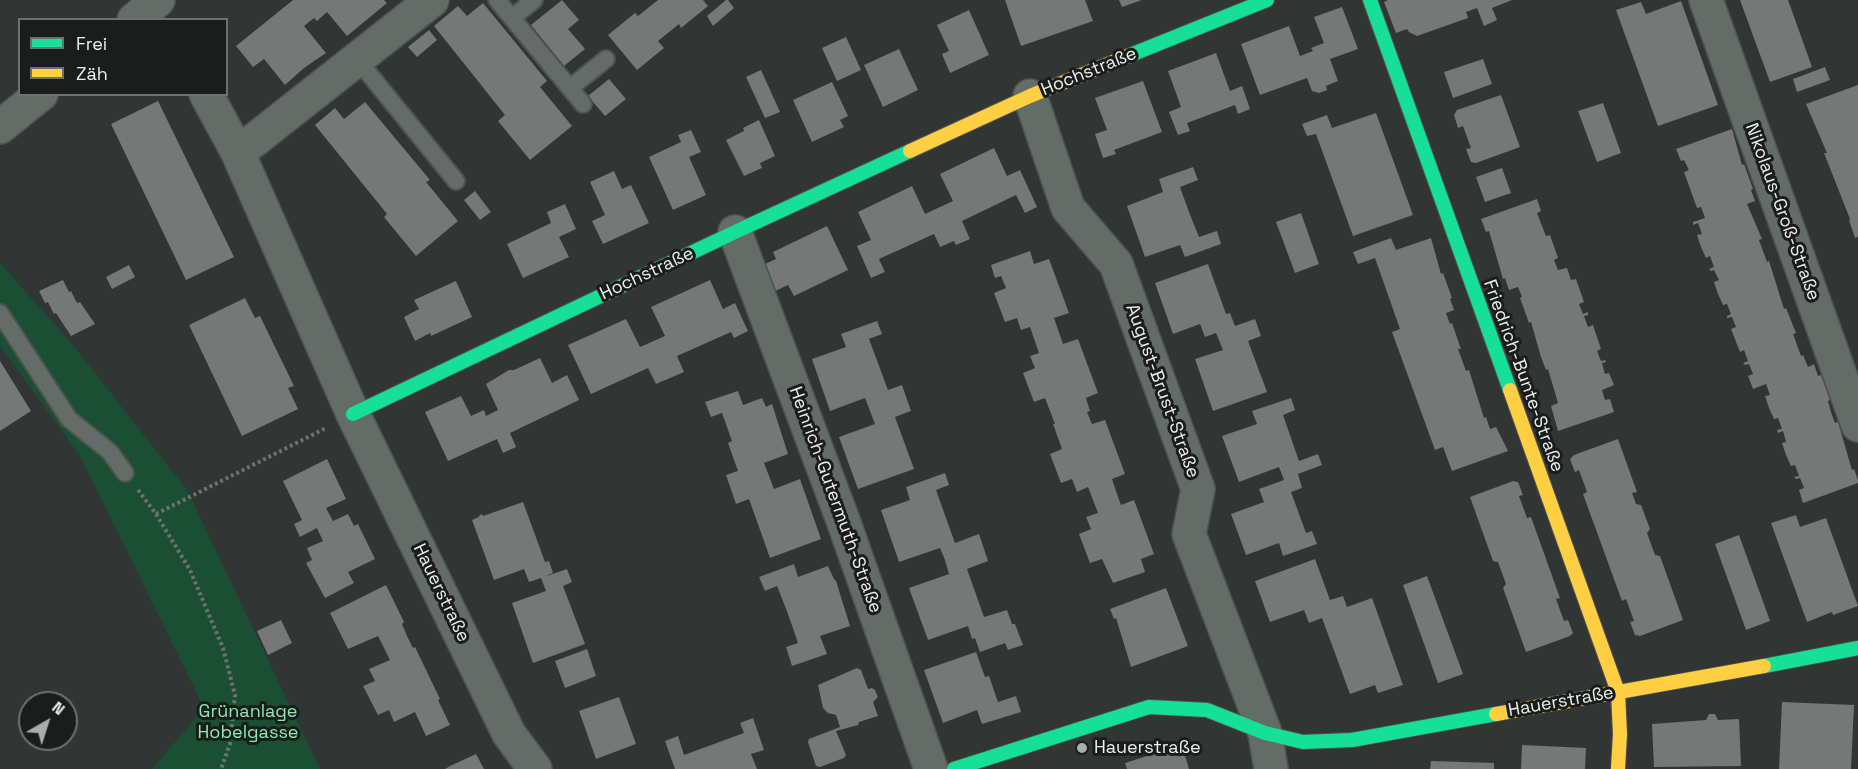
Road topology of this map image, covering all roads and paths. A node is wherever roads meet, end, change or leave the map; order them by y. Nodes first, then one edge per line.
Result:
1 (432, 0) edge
2 (497, 0) edge
3 (534, 0) edge
4 (1267, 0) edge
5 (1370, 0) edge
6 (1706, 0) edge
7 (512, 18) junction
8 (357, 59) junction
9 (606, 59) dead end
10 (570, 88) junction
11 (39, 96) edge
12 (207, 96) edge
13 (1030, 96) junction
14 (583, 104) dead end
15 (0, 128) edge
16 (238, 153) junction
17 (456, 181) dead end
18 (735, 232) junction
19 (0, 313) edge
20 (353, 414) junction
21 (1858, 424) edge
22 (126, 473) joint
23 (156, 514) junction
24 (1858, 648) edge
25 (1618, 692) junction
26 (1265, 733) junction
27 (221, 769) edge
28 (534, 769) edge
29 (931, 769) edge
30 (954, 769) edge
31 (1271, 769) edge
32 (1618, 769) edge

1 - 8 street
2 - 7 lane
3 - 7 lane
4 - 13 street, Hochstraße
5 - 25 street, Friedrich-Bunte-Straße
6 - 21 street, Nikolaus-Groß-Straße
7 - 10 lane
8 - 16 street
8 - 17 lane
9 - 10 lane
10 - 14 lane
11 - 15 street
12 - 16 street
13 - 18 street, Hochstraße
13 - 26 street, August-Brust-Straße
16 - 20 street
18 - 20 street, Hochstraße
18 - 29 street, Heinrich-Gutermuth-Straße
19 - 22 lane
20 - 23 path
20 - 28 street, Hauerstraße
22 - 23 path
23 - 27 path
24 - 25 street, Hauerstraße
25 - 26 street, Hauerstraße
25 - 32 street, Friedrich-Bunte-Straße
26 - 30 street, Hauerstraße
26 - 31 street, August-Brust-Straße

